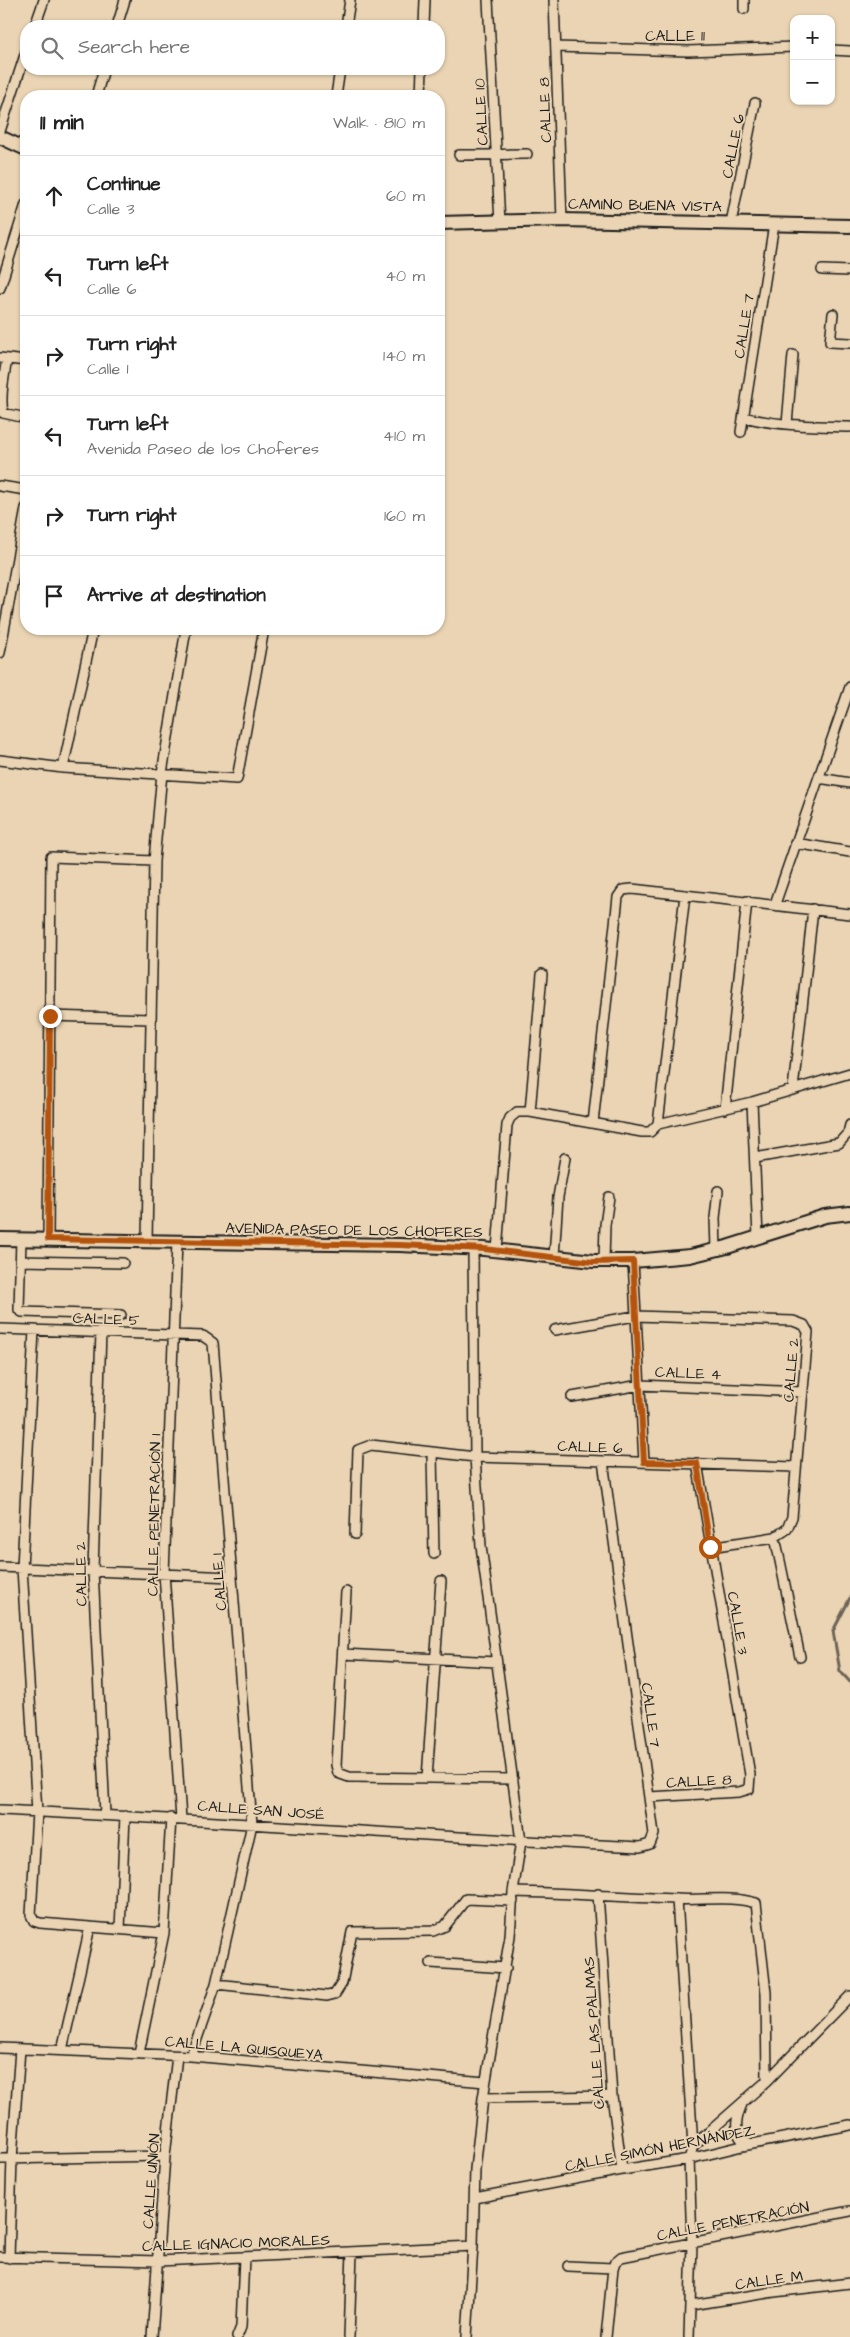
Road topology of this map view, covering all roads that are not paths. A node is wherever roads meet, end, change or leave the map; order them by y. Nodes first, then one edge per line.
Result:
1 (44, 0) edge
2 (125, 0) edge
3 (350, 0) edge
4 (425, 0) edge
5 (488, 0) edge
6 (554, 0) edge
7 (37, 20) edge
8 (119, 20) edge
9 (347, 20) edge
10 (424, 20) edge
11 (790, 47) edge
12 (556, 48) junction
13 (835, 50) edge
14 (850, 51) edge
15 (20, 70) edge
16 (102, 75) edge
17 (339, 75) edge
18 (422, 75) edge
19 (98, 90) edge
20 (337, 90) edge
21 (421, 90) edge
22 (755, 103) dead end
23 (0, 130) edge
24 (0, 138) edge
25 (20, 146) edge
26 (497, 154) junction
27 (527, 154) dead end
28 (460, 155) dead end
29 (562, 220) junction
30 (20, 223) edge
31 (445, 223) edge
32 (500, 223) junction
33 (731, 223) junction
34 (774, 224) junction
35 (850, 226) edge
36 (822, 270) dead end
37 (850, 271) edge
38 (0, 288) edge
39 (833, 314) dead end
40 (850, 343) edge
41 (794, 355) dead end
42 (4, 358) edge
43 (20, 361) edge
44 (0, 395) edge
45 (20, 417) edge
46 (744, 417) junction
47 (787, 424) junction
48 (850, 427) edge
49 (741, 432) dead end
50 (0, 486) edge
51 (20, 489) edge
52 (20, 541) edge
53 (93, 635) edge
54 (185, 635) edge
55 (263, 635) edge
56 (0, 653) edge
57 (850, 687) edge
58 (0, 760) edge
59 (63, 768) junction
60 (162, 773) junction
61 (819, 778) junction
62 (850, 783) edge
63 (795, 843) junction
64 (850, 852) edge
65 (154, 861) junction
66 (685, 895) junction
67 (747, 901) junction
68 (775, 904) junction
69 (813, 909) junction
70 (850, 914) edge
71 (542, 974) dead end
72 (50, 1016) junction
73 (150, 1019) junction
74 (850, 1073) edge
75 (792, 1089) junction
76 (752, 1102) junction
77 (725, 1109) junction
78 (530, 1112) junction
79 (593, 1123) junction
80 (658, 1124) junction
81 (850, 1125) edge
82 (565, 1158) dead end
83 (755, 1158) junction
84 (718, 1190) dead end
85 (609, 1197) dead end
86 (850, 1213) edge
87 (758, 1237) junction
88 (0, 1239) edge
89 (21, 1239) junction
90 (48, 1239) junction
91 (147, 1240) junction
92 (177, 1242) junction
93 (473, 1249) junction
94 (716, 1249) junction
95 (497, 1250) junction
96 (554, 1257) junction
97 (20, 1261) junction
98 (604, 1261) junction
99 (633, 1261) junction
100 (123, 1263) dead end
101 (121, 1315) dead end
102 (635, 1316) junction
103 (0, 1329) edge
104 (34, 1330) junction
105 (555, 1330) dead end
106 (101, 1332) junction
107 (173, 1336) junction
108 (211, 1340) joint
109 (640, 1385) junction
110 (803, 1392) junction
111 (572, 1397) dead end
112 (432, 1452) junction
113 (475, 1457) junction
114 (603, 1461) junction
115 (644, 1462) junction
116 (697, 1463) junction
117 (795, 1467) junction
118 (355, 1534) dead end
119 (775, 1537) junction
120 (710, 1547) junction
121 (434, 1554) dead end
122 (0, 1567) edge
123 (22, 1568) junction
124 (93, 1570) junction
125 (164, 1573) junction
126 (232, 1577) junction
127 (441, 1581) dead end
128 (346, 1592) dead end
129 (342, 1654) junction
130 (800, 1657) dead end
131 (436, 1659) junction
132 (496, 1662) junction
133 (427, 1778) junction
134 (513, 1779) junction
135 (750, 1788) joint
136 (649, 1798) junction
137 (0, 1810) edge
138 (37, 1812) junction
139 (105, 1814) junction
140 (125, 1816) junction
141 (171, 1818) junction
142 (181, 1819) junction
143 (252, 1824) junction
144 (521, 1841) junction
145 (598, 1894) junction
146 (513, 1897) junction
147 (677, 1899) junction
148 (90, 1927) junction
149 (120, 1929) junction
150 (164, 1933) junction
151 (431, 1963) dead end
152 (506, 1968) junction
153 (216, 1984) junction
154 (850, 1996) edge
155 (0, 2048) edge
156 (20, 2049) junction
157 (62, 2050) junction
158 (139, 2053) junction
159 (177, 2056) junction
160 (191, 2056) junction
161 (767, 2081) junction
162 (485, 2082) junction
163 (612, 2096) junction
164 (483, 2098) junction
165 (742, 2103) junction
166 (850, 2125) edge
167 (752, 2144) junction
168 (693, 2146) junction
169 (165, 2156) junction
170 (12, 2158) junction
171 (0, 2159) edge
172 (689, 2160) junction
173 (622, 2170) junction
174 (474, 2198) junction
175 (850, 2211) edge
176 (692, 2243) junction
177 (473, 2246) junction
178 (352, 2252) junction
179 (4, 2257) edge
180 (244, 2257) junction
181 (159, 2261) junction
182 (568, 2266) dead end
183 (613, 2268) junction
184 (850, 2283) edge
185 (691, 2305) junction
186 (152, 2337) edge
187 (238, 2337) edge
188 (349, 2337) edge
189 (467, 2337) edge
190 (606, 2337) edge
191 (689, 2337) edge

1 - 7 street
2 - 8 street
3 - 9 street
4 - 10 street
5 - 26 street, CALLE 10
6 - 12 street, CALLE 8
11 - 12 street, CALLE 11
12 - 29 street, CALLE 8
13 - 14 street
15 - 23 street
16 - 19 street
17 - 20 street
18 - 21 street
22 - 33 street, CALLE 6
24 - 25 street
26 - 27 street
26 - 28 street
26 - 32 street, CALLE 10
29 - 32 street, CAMINO BUENA VISTA
29 - 33 street, CAMINO BUENA VISTA
30 - 38 street
31 - 32 street, CAMINO BUENA VISTA
33 - 34 street, CAMINO BUENA VISTA
34 - 35 street, CAMINO BUENA VISTA
34 - 46 street, CALLE 7
36 - 37 street
39 - 40 street
41 - 47 street
42 - 43 street
42 - 44 street
44 - 45 street
46 - 47 street
46 - 49 street, CALLE 7
47 - 48 street
50 - 51 street
52 - 56 street
53 - 59 street
54 - 60 street
55 - 60 street
57 - 61 street
58 - 59 street
59 - 60 street
60 - 65 street
61 - 62 street
61 - 63 street
63 - 64 street
63 - 68 street
65 - 72 street
65 - 73 street
66 - 67 street
66 - 79 street
66 - 80 street
67 - 68 street
67 - 77 street
68 - 69 street
69 - 70 street
69 - 75 street
71 - 78 street
72 - 73 street
72 - 90 street
73 - 91 street
74 - 75 street
75 - 76 street
76 - 77 street
76 - 83 street
77 - 80 street
78 - 79 street
78 - 95 street
79 - 80 street
81 - 83 street
82 - 96 street
83 - 87 street
84 - 94 street
85 - 98 street
86 - 87 street, AVENIDA PASEO DE LOS CHOFERES
87 - 94 street, AVENIDA PASEO DE LOS CHOFERES
88 - 89 street, AVENIDA PASEO DE LOS CHOFERES
89 - 90 street, AVENIDA PASEO DE LOS CHOFERES
89 - 97 street
90 - 91 street, AVENIDA PASEO DE LOS CHOFERES
91 - 92 street, AVENIDA PASEO DE LOS CHOFERES
92 - 93 street, AVENIDA PASEO DE LOS CHOFERES
92 - 107 street, CALLE PENETRACIÓN 1
93 - 95 street, AVENIDA PASEO DE LOS CHOFERES
93 - 113 street
94 - 99 street, AVENIDA PASEO DE LOS CHOFERES
95 - 96 street, AVENIDA PASEO DE LOS CHOFERES
96 - 98 street, AVENIDA PASEO DE LOS CHOFERES
97 - 100 street
97 - 101 street
98 - 99 street, AVENIDA PASEO DE LOS CHOFERES
99 - 102 street
102 - 105 street, CALLE 2
102 - 109 street
102 - 110 street, CALLE 2
103 - 104 street, CALLE 5
104 - 106 street, CALLE 5
104 - 123 street
106 - 107 street, CALLE 5
106 - 124 street, CALLE 2
107 - 108 street, CALLE 5
107 - 125 street, CALLE PENETRACIÓN 1
108 - 126 street, CALLE 1
109 - 110 street, CALLE 4
109 - 111 street, CALLE 4
109 - 115 street
110 - 117 street, CALLE 2
112 - 113 street, CALLE 6
112 - 118 street, CALLE 6
112 - 121 street
113 - 114 street, CALLE 6
113 - 132 street
114 - 115 street, CALLE 6
114 - 136 street, CALLE 7
115 - 116 street, CALLE 6
116 - 117 street, CALLE 6
116 - 120 street, CALLE 3
117 - 119 street, CALLE 2
119 - 120 street
119 - 130 street
120 - 135 street, CALLE 3
122 - 123 street
123 - 124 street
123 - 138 street
124 - 125 street
124 - 139 street, CALLE 2
125 - 126 street
125 - 142 street, CALLE PENETRACIÓN 1
126 - 143 street, CALLE 1
127 - 131 street
128 - 129 street
129 - 131 street
129 - 133 street
131 - 132 street
131 - 133 street
132 - 134 street
133 - 134 street
134 - 144 street
135 - 136 street, CALLE 8
136 - 144 street, CALLE 7
137 - 138 street, CALLE SAN JOSÉ
138 - 139 street, CALLE SAN JOSÉ
138 - 148 street
139 - 140 street, CALLE SAN JOSÉ
140 - 141 street, CALLE SAN JOSÉ
140 - 149 street
141 - 142 street, CALLE SAN JOSÉ
141 - 150 street
142 - 143 street, CALLE SAN JOSÉ
143 - 144 street, CALLE SAN JOSÉ
143 - 153 street
144 - 146 street
145 - 146 street
145 - 147 street
145 - 163 street, CALLE LAS PALMAS
146 - 152 street
146 - 153 street
147 - 161 street
147 - 168 street
148 - 149 street
148 - 157 street
149 - 150 street
150 - 158 street
151 - 152 street
152 - 162 street
153 - 160 street
154 - 161 street
155 - 156 street, CALLE LA QUISQUEYA
156 - 157 street, CALLE LA QUISQUEYA
156 - 170 street
157 - 158 street, CALLE LA QUISQUEYA
158 - 159 street, CALLE LA QUISQUEYA
159 - 160 street, CALLE LA QUISQUEYA
159 - 169 street, CALLE UNIÓN
160 - 162 street, CALLE LA QUISQUEYA
161 - 165 street
162 - 164 street
163 - 164 street
163 - 173 street, CALLE LAS PALMAS
164 - 174 street
165 - 167 street
165 - 168 street
166 - 167 street, CALLE SIMÓN HERNÁNDEZ
167 - 172 street, CALLE SIMÓN HERNÁNDEZ
168 - 172 street
169 - 170 street
169 - 181 street, CALLE UNIÓN
170 - 171 street
170 - 179 street
172 - 173 street, CALLE SIMÓN HERNÁNDEZ
172 - 176 street
173 - 174 street, CALLE SIMÓN HERNÁNDEZ
174 - 177 street
175 - 176 street, CALLE PENETRACIÓN
176 - 183 street, CALLE PENETRACIÓN
176 - 185 street
177 - 178 street, CALLE IGNACIO MORALES
177 - 189 street
178 - 180 street, CALLE IGNACIO MORALES
178 - 188 street
179 - 181 street, CALLE IGNACIO MORALES
180 - 181 street, CALLE IGNACIO MORALES
180 - 187 street
181 - 186 street, CALLE UNIÓN
182 - 183 street
183 - 190 street
184 - 185 street, CALLE M
185 - 191 street

